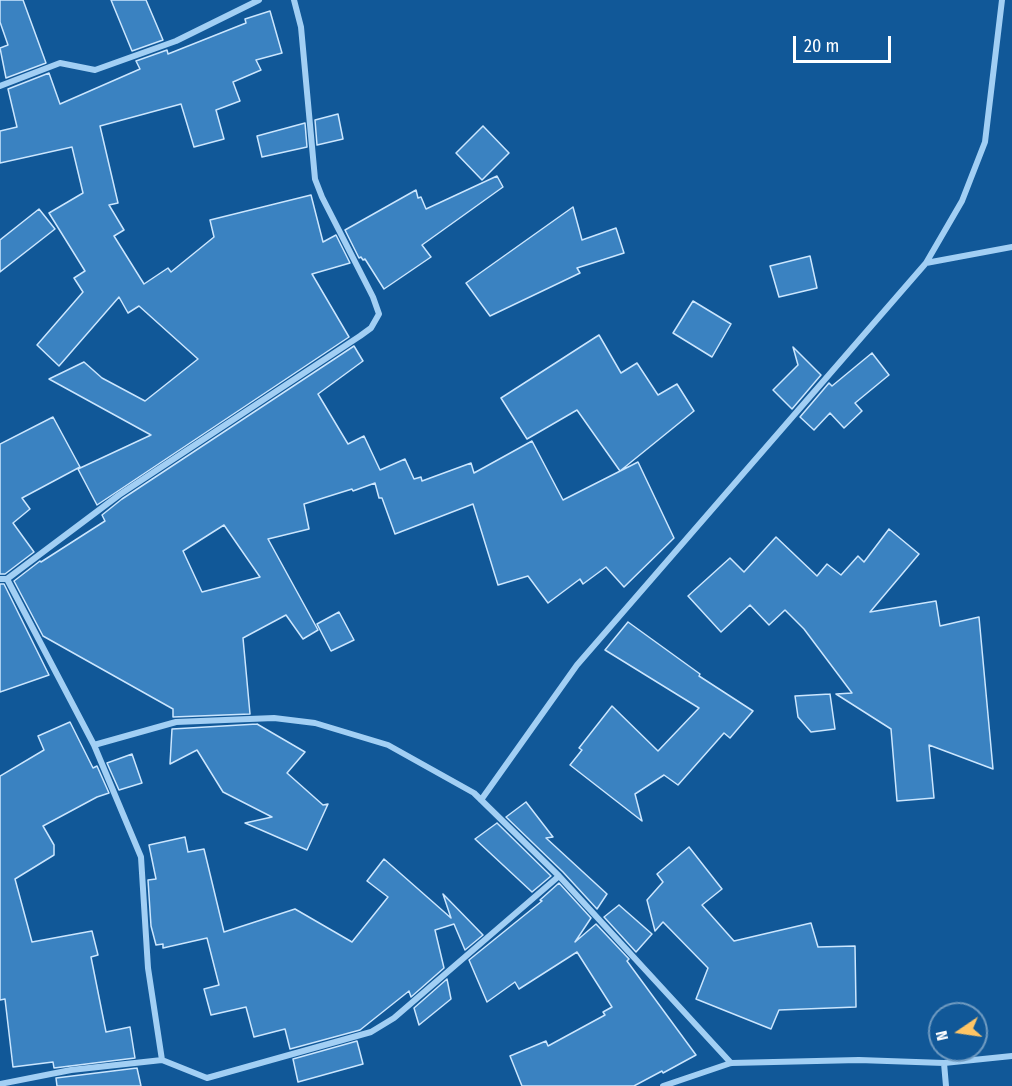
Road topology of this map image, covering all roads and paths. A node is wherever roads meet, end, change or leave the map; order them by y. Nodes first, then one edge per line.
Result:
1 (259, 0) edge
2 (294, 0) edge
3 (1002, 0) edge
4 (0, 86) edge
5 (1012, 247) edge
6 (926, 263) junction
7 (4, 579) edge
8 (94, 745) junction
9 (481, 800) junction
10 (560, 876) junction
11 (1012, 1056) edge
12 (162, 1060) junction
13 (731, 1063) junction
14 (944, 1063) junction
15 (207, 1078) junction
16 (0, 1084) edge
17 (208, 1086) edge
18 (663, 1086) edge
19 (946, 1086) edge

1 - 4 street
2 - 7 street
3 - 6 street
5 - 6 street
6 - 9 street
7 - 8 street
8 - 9 street
8 - 12 street
9 - 10 street
10 - 13 street
10 - 15 street
11 - 14 street
12 - 15 street
12 - 16 street
13 - 14 street
13 - 18 street
14 - 19 street
15 - 17 street

